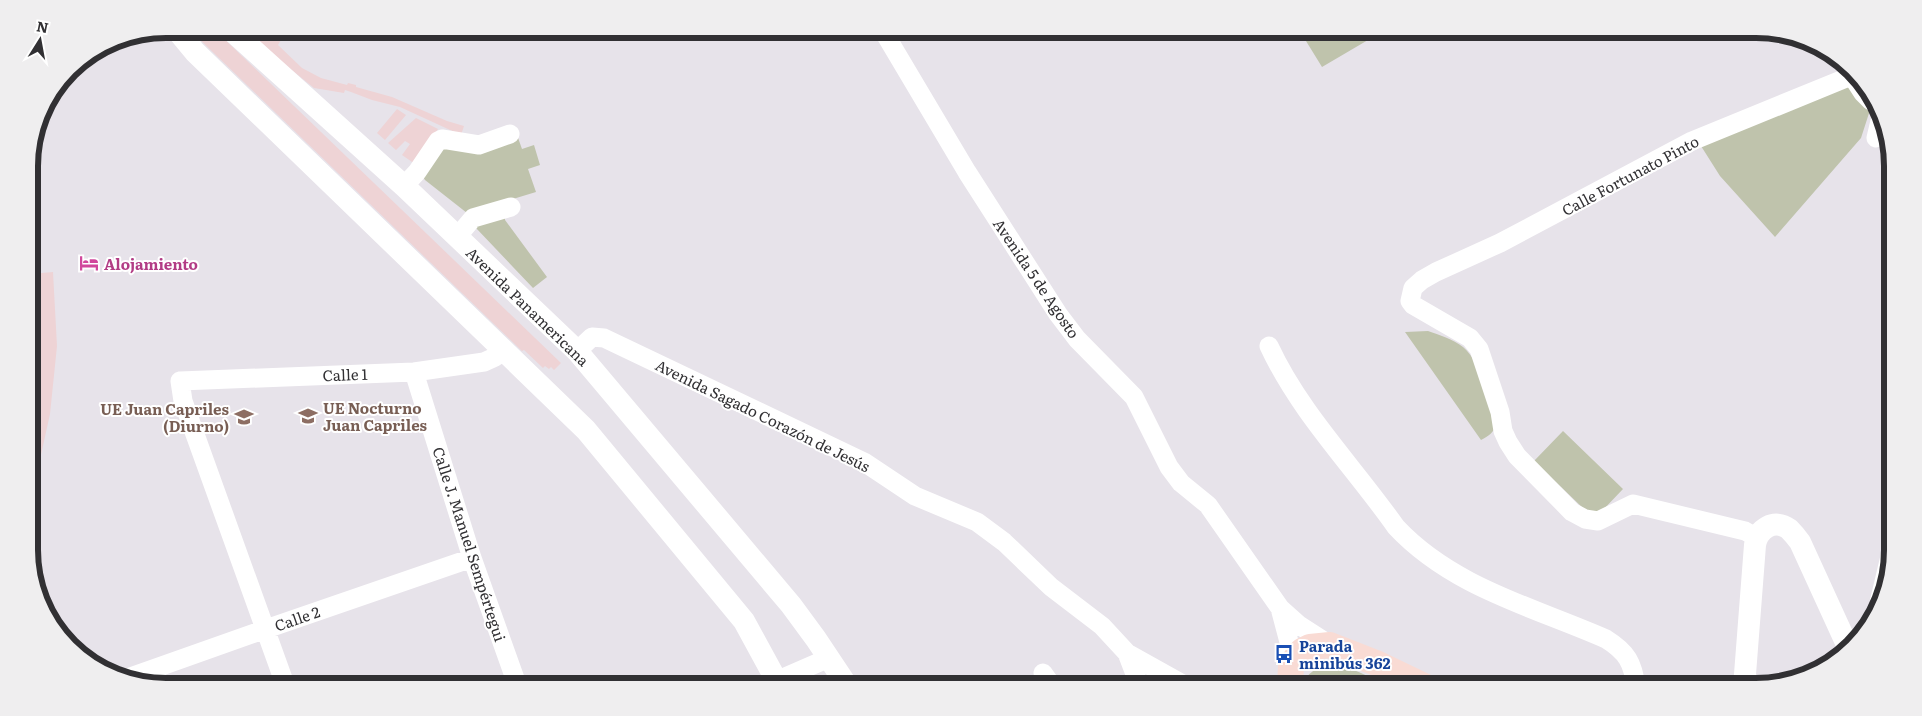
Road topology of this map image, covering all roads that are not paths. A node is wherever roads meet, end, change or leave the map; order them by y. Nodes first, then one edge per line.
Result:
1 (183, 38) edge
2 (240, 38) edge
3 (887, 38) edge
4 (1849, 77) edge
5 (510, 134) dead end
6 (404, 186) junction
7 (511, 207) dead end
8 (457, 237) junction
9 (1269, 346) dead end
10 (505, 350) junction
11 (577, 351) junction
12 (414, 372) junction
13 (1756, 537) junction
14 (472, 558) junction
15 (1280, 608) junction
16 (266, 629) junction
17 (1846, 642) edge
18 (1330, 645) junction
19 (1127, 653) junction
20 (829, 658) junction
21 (137, 675) edge
22 (1290, 676) edge
23 (283, 678) edge
24 (515, 678) edge
25 (770, 678) edge
26 (788, 678) edge
27 (842, 678) edge
28 (1137, 678) edge
29 (1172, 678) edge
30 (1407, 678) edge
31 (1635, 678) edge
32 (1745, 678) edge

1 - 10 street
2 - 6 street, Avenida Panamericana
3 - 15 street, Avenida 5 de Agosto
4 - 13 street, Calle Fortunato Pinto
5 - 6 street
6 - 8 street, Avenida Panamericana
7 - 8 street
8 - 11 street, Avenida Panamericana
9 - 31 street
10 - 12 street, Calle 1
10 - 25 street
11 - 19 street, Avenida Sagado Corazón de Jesús
11 - 20 street, Avenida Panamericana
12 - 14 street, Calle J. Manuel Sempértegui
12 - 16 street, Calle 1
13 - 17 street
13 - 32 street
14 - 16 street, Calle 2
14 - 24 street, Calle J. Manuel Sempértegui
15 - 18 street, Avenida 5 de Agosto
15 - 22 street, Avenida 5 de Agosto
16 - 21 street, Calle 2
16 - 23 street
18 - 22 main road
18 - 30 main road
19 - 28 street
19 - 29 street, Avenida Sagado Corazón de Jesús
20 - 26 street
20 - 27 street, Avenida Panamericana

